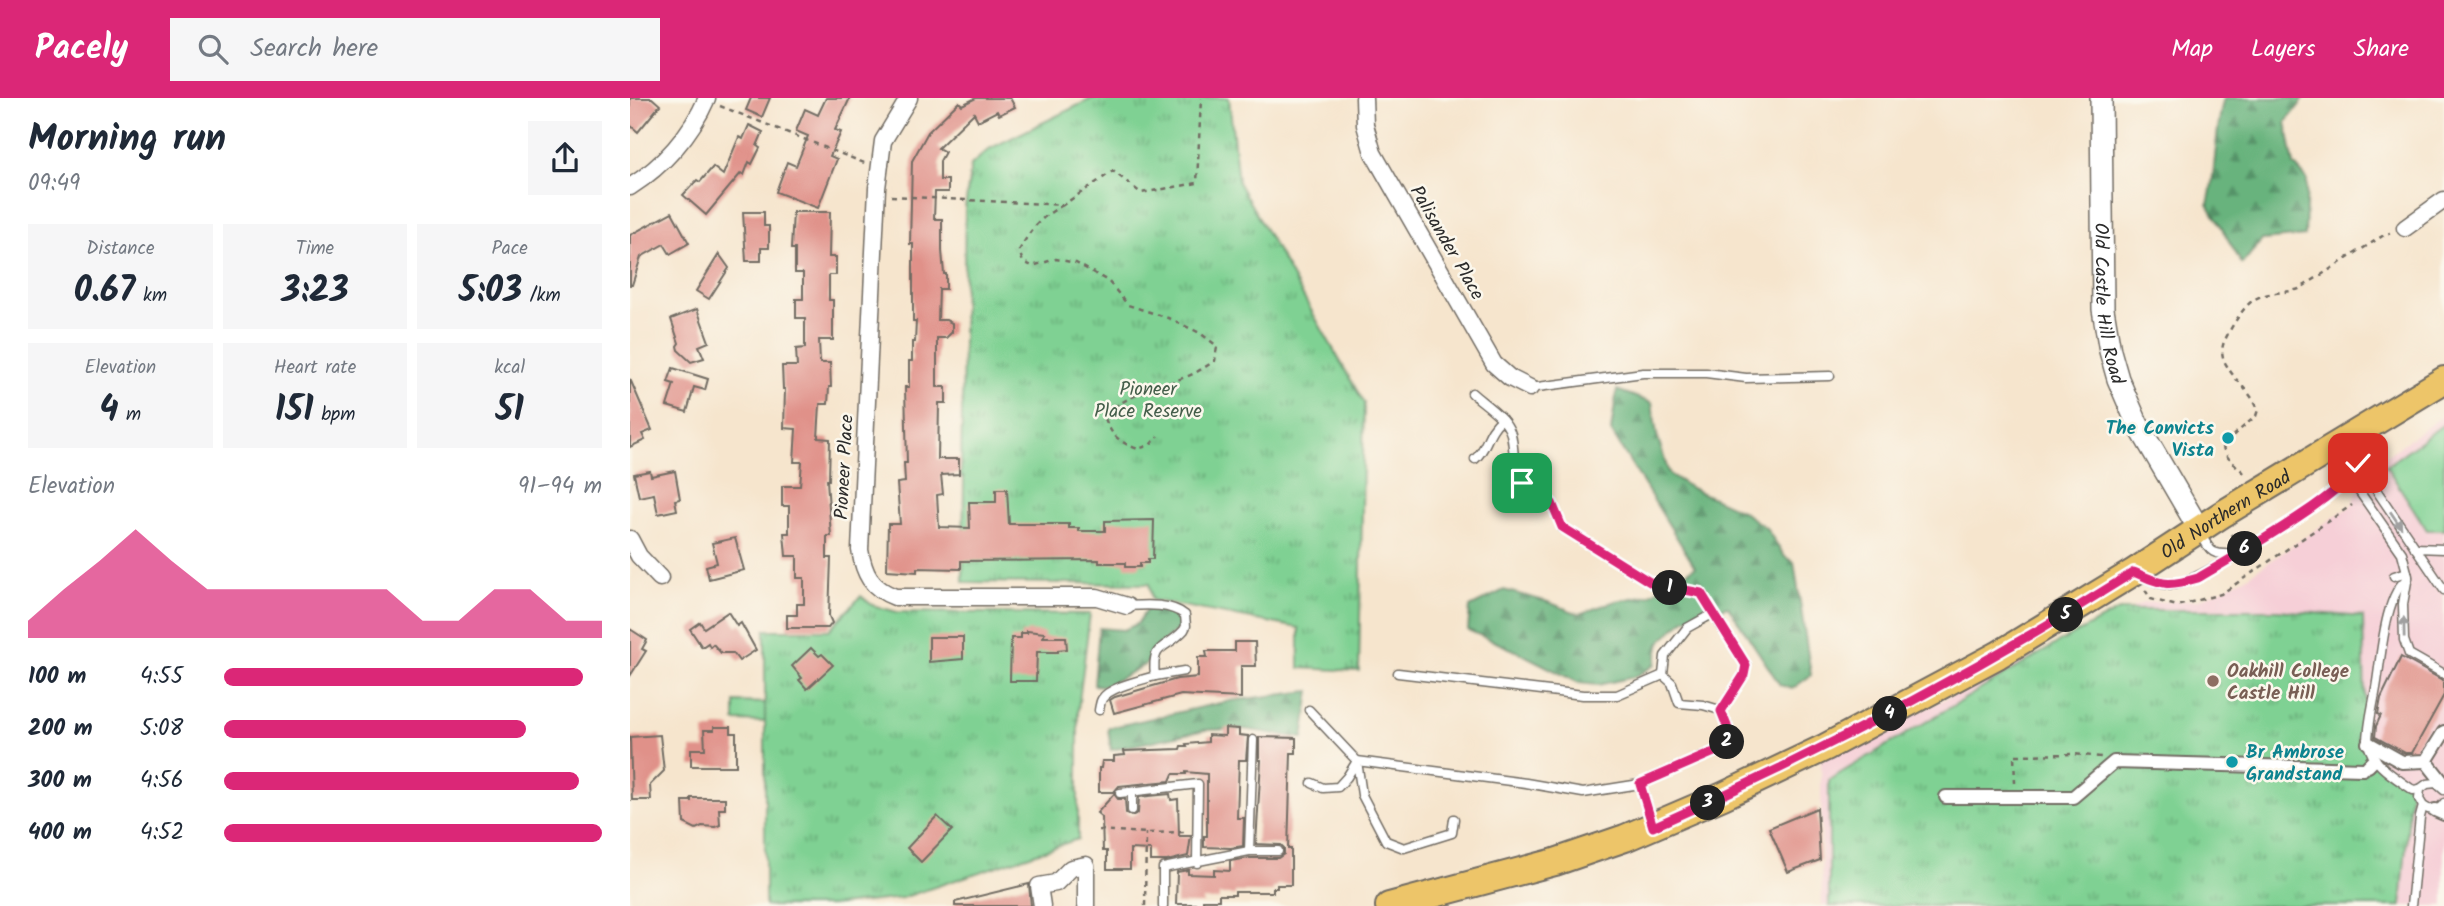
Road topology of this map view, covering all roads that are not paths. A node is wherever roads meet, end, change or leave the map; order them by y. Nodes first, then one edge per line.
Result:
1 (909, 98) edge
2 (1364, 98) edge
3 (2101, 98) edge
4 (707, 100) edge
5 (630, 187) edge
6 (2444, 200) edge
7 (2405, 228) road end
8 (1830, 376) dead end
9 (2444, 380) edge
10 (1530, 388) joint
11 (1472, 393) dead end
12 (1502, 419) junction
13 (2356, 433) junction
14 (1475, 458) dead end
15 (2358, 463) junction
16 (2350, 478) junction
17 (2199, 529) junction
18 (630, 538) edge
19 (2415, 548) junction
20 (2238, 549) junction
21 (2444, 549) edge
22 (2404, 561) junction
23 (2395, 566) dead end
24 (2407, 575) junction
25 (2394, 576) dead end
26 (660, 578) dead end
27 (2139, 580) junction
28 (2444, 590) edge
29 (1127, 606) joint
30 (1714, 613) junction
31 (1184, 670) dead end
32 (1398, 673) dead end
33 (2444, 674) edge
34 (1662, 675) junction
35 (1155, 676) junction
36 (1099, 710) dead end
37 (1309, 710) dead end
38 (1721, 711) junction
39 (2444, 732) edge
40 (1253, 740) dead end
41 (2368, 743) junction
42 (1357, 761) junction
43 (2426, 761) junction
44 (2369, 765) junction
45 (1312, 783) dead end
46 (1640, 784) junction
47 (2444, 784) edge
48 (2420, 789) junction
49 (2444, 790) edge
50 (1132, 792) junction
51 (1120, 793) dead end
52 (1946, 797) dead end
53 (2437, 808) edge
54 (1132, 810) dead end
55 (1454, 819) dead end
56 (1653, 827) junction
57 (1249, 851) junction
58 (1278, 851) dead end
59 (1197, 863) junction
60 (1042, 906) edge
61 (1086, 906) edge
62 (1163, 906) edge
63 (1389, 906) edge
64 (2411, 906) edge

1 - 29 street, Pioneer Place
2 - 10 street, Palisander Place
3 - 17 street, Old Castle Hill Road
4 - 5 street
6 - 7 street
8 - 10 lane
9 - 13 main road, Old Northern Road
11 - 12 lane
12 - 14 lane
12 - 30 lane
13 - 15 lane
13 - 17 main road, Old Northern Road
15 - 16 lane
15 -> 19 lane
16 - 20 lane
16 - 22 lane
17 - 20 lane
17 - 27 main road, Old Northern Road
18 - 26 street
19 - 21 lane
19 - 28 lane
20 - 27 lane
22 - 23 lane
22 - 24 lane
24 - 25 lane
33 -> 24 lane
24 - 41 lane
27 - 56 main road, Old Northern Road
29 - 35 lane
30 - 34 lane
30 - 38 lane
31 - 35 lane
32 - 34 lane
34 - 38 lane
35 - 36 lane
37 - 42 lane
38 - 46 lane
39 - 43 street
40 - 57 lane
41 - 43 street
41 - 44 lane
42 - 45 lane
42 - 46 lane
42 - 55 lane
43 - 47 street
44 - 48 lane
44 - 52 street
46 - 56 lane
48 - 49 lane
48 - 53 lane
50 - 51 lane
50 - 54 lane
50 - 59 lane
53 - 64 lane
56 - 63 main road, Old Northern Road
57 - 58 lane
57 - 59 lane
59 - 62 lane
60 - 61 street

